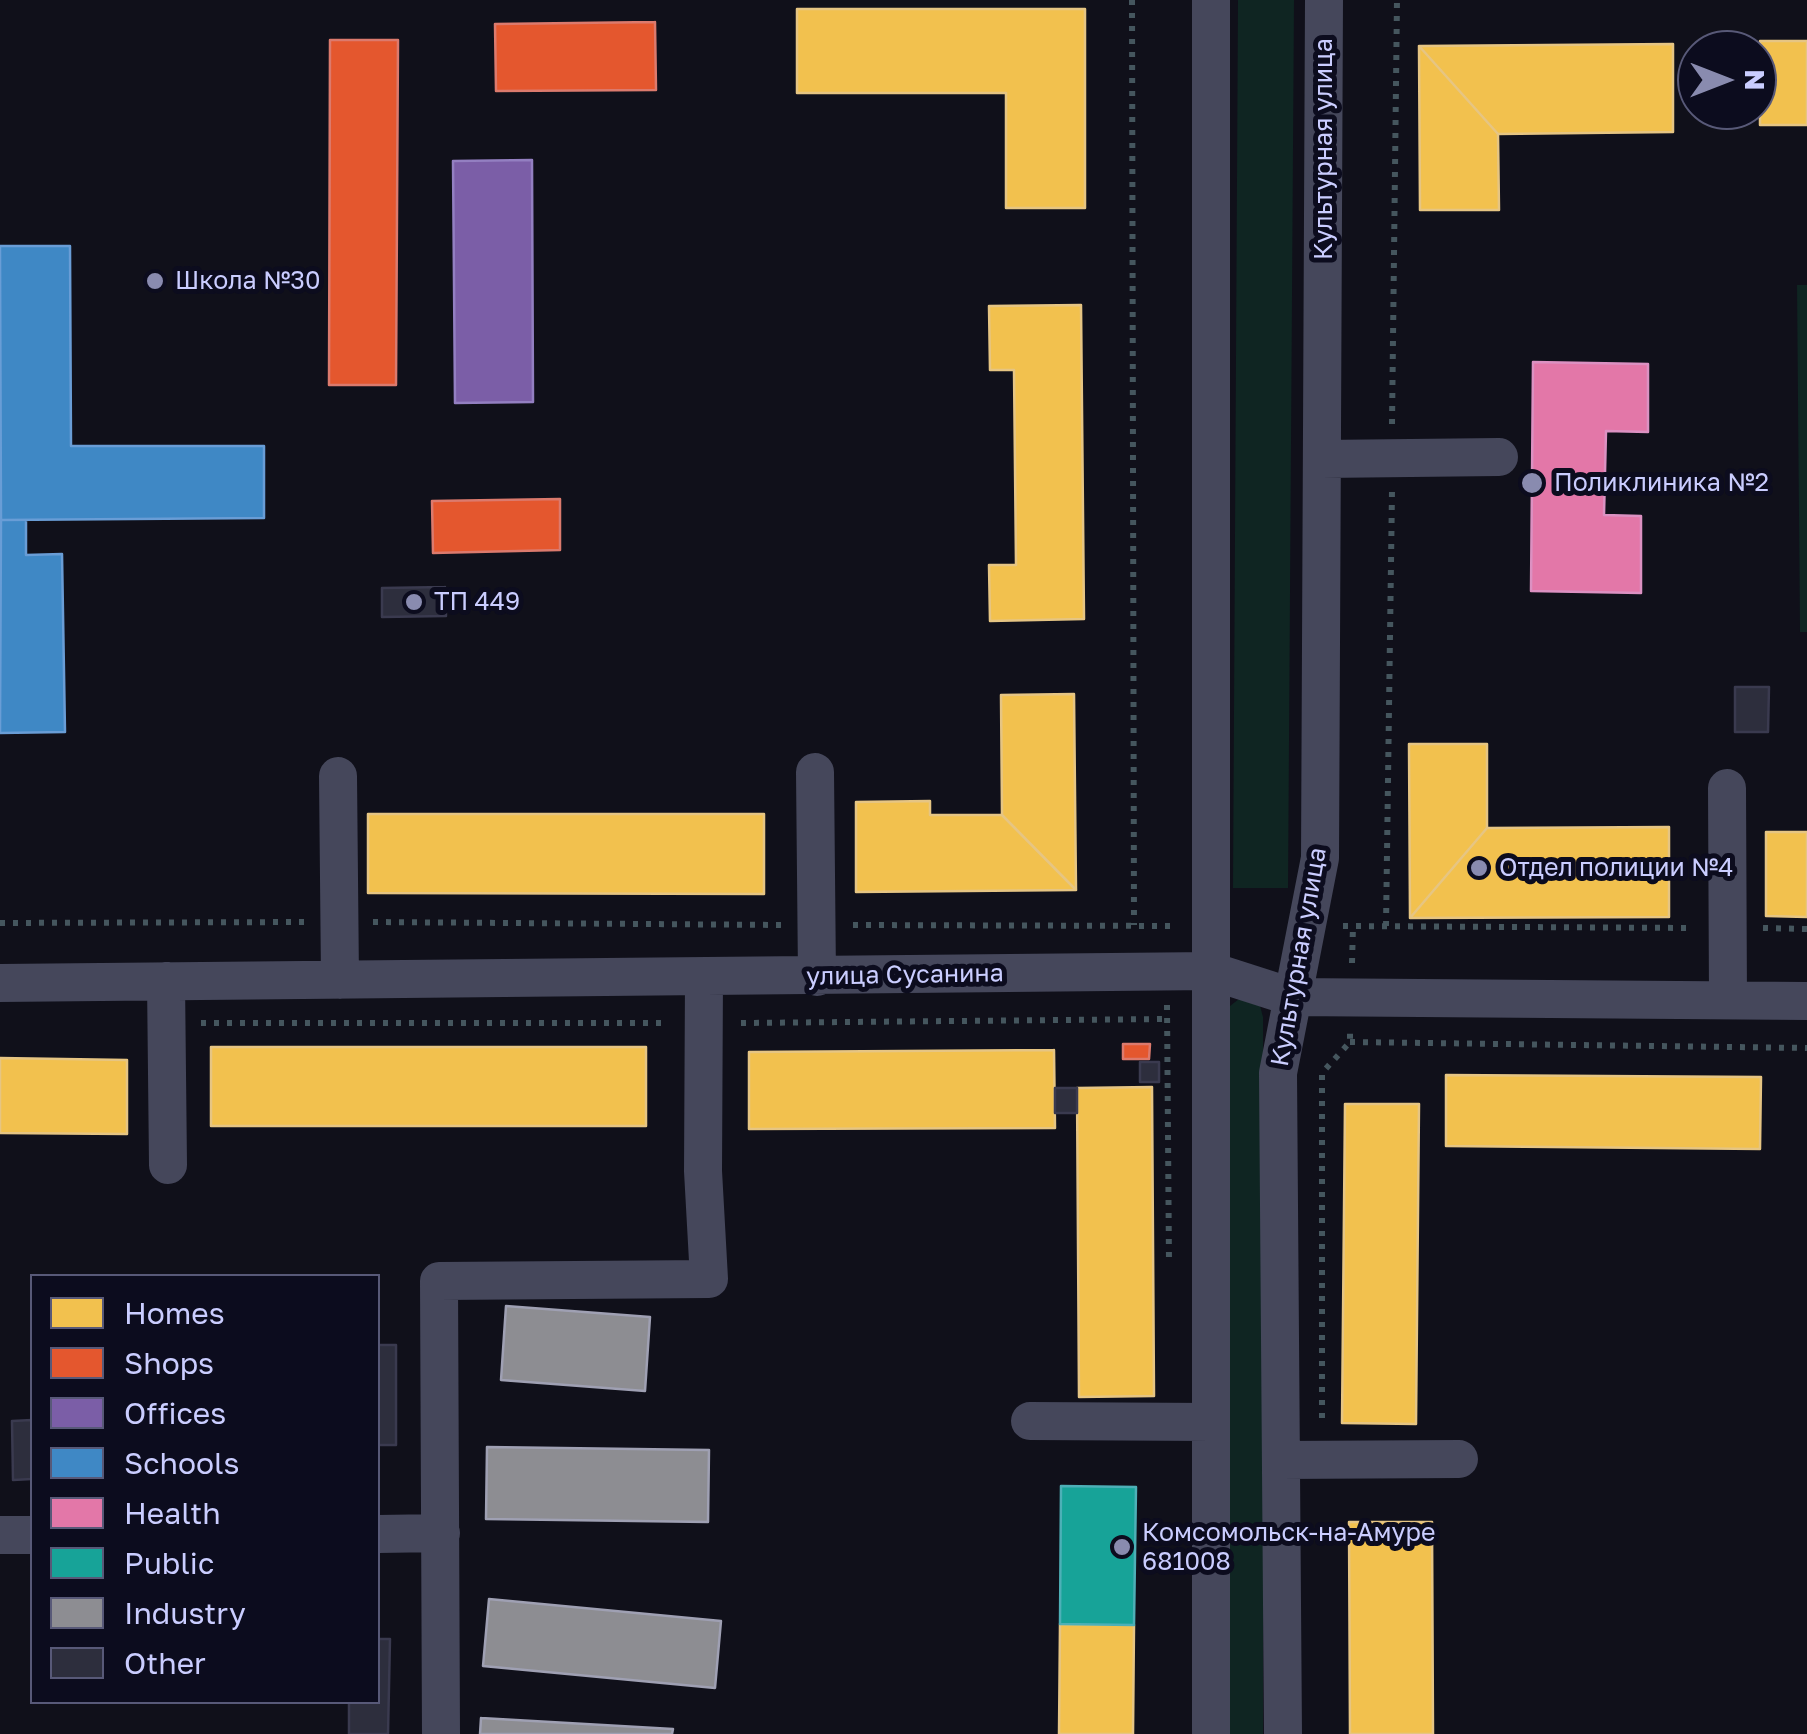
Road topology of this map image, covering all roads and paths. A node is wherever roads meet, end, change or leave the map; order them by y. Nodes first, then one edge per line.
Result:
1 (1132, 0) edge
2 (1211, 0) edge
3 (1324, 0) edge
4 (1500, 458) dead end
5 (1322, 459) junction
6 (815, 772) dead end
7 (338, 776) dead end
8 (1727, 788) dead end
9 (340, 922) junction
10 (0, 923) edge
11 (816, 925) junction
12 (1134, 925) junction
13 (1211, 925) junction
14 (1306, 925) junction
15 (1728, 928) junction
16 (1807, 928) edge
17 (1211, 971) junction
18 (817, 976) junction
19 (704, 978) junction
20 (340, 980) junction
21 (0, 982) edge
22 (166, 982) junction
23 (1292, 996) junction
24 (1728, 1000) junction
25 (1807, 1001) edge
26 (1167, 1019) dead end
27 (166, 1022) junction
28 (704, 1024) junction
29 (1807, 1048) edge
30 (1322, 1073) dead end
31 (168, 1166) dead end
32 (1030, 1421) dead end
33 (1211, 1422) junction
34 (1459, 1459) dead end
35 (1282, 1460) junction
36 (441, 1533) junction
37 (380, 1534) edge
38 (0, 1535) edge
39 (30, 1535) edge
40 (441, 1734) edge
41 (1211, 1734) edge
42 (1282, 1734) edge

1 - 12 path
2 - 13 street
3 - 5 street, Культурная улица
4 - 5 street
5 - 14 street, Культурная улица
6 - 11 street
7 - 9 street
8 - 15 street
9 - 10 path
9 - 11 path
9 - 20 street
11 - 12 path
11 - 18 street
12 - 13 path
13 - 17 street
14 - 15 path
14 - 23 street, Культурная улица
15 - 16 path
15 - 24 street
17 - 18 street, улица Сусанина
17 - 23 street, улица Сусанина
17 - 33 street
18 - 19 street, улица Сусанина
19 - 20 street, улица Сусанина
19 - 28 street
20 - 22 street, улица Сусанина
21 - 22 street, улица Сусанина
22 - 27 street
23 - 24 street, улица Сусанина
23 - 35 street, Культурная улица
24 - 25 street, улица Сусанина
26 - 28 path
27 - 28 path
27 - 31 street
28 - 36 street
29 - 30 path
32 - 33 street
33 - 41 street
34 - 35 street
35 - 42 street, Культурная улица
36 - 37 street
36 - 40 street
38 - 39 street

